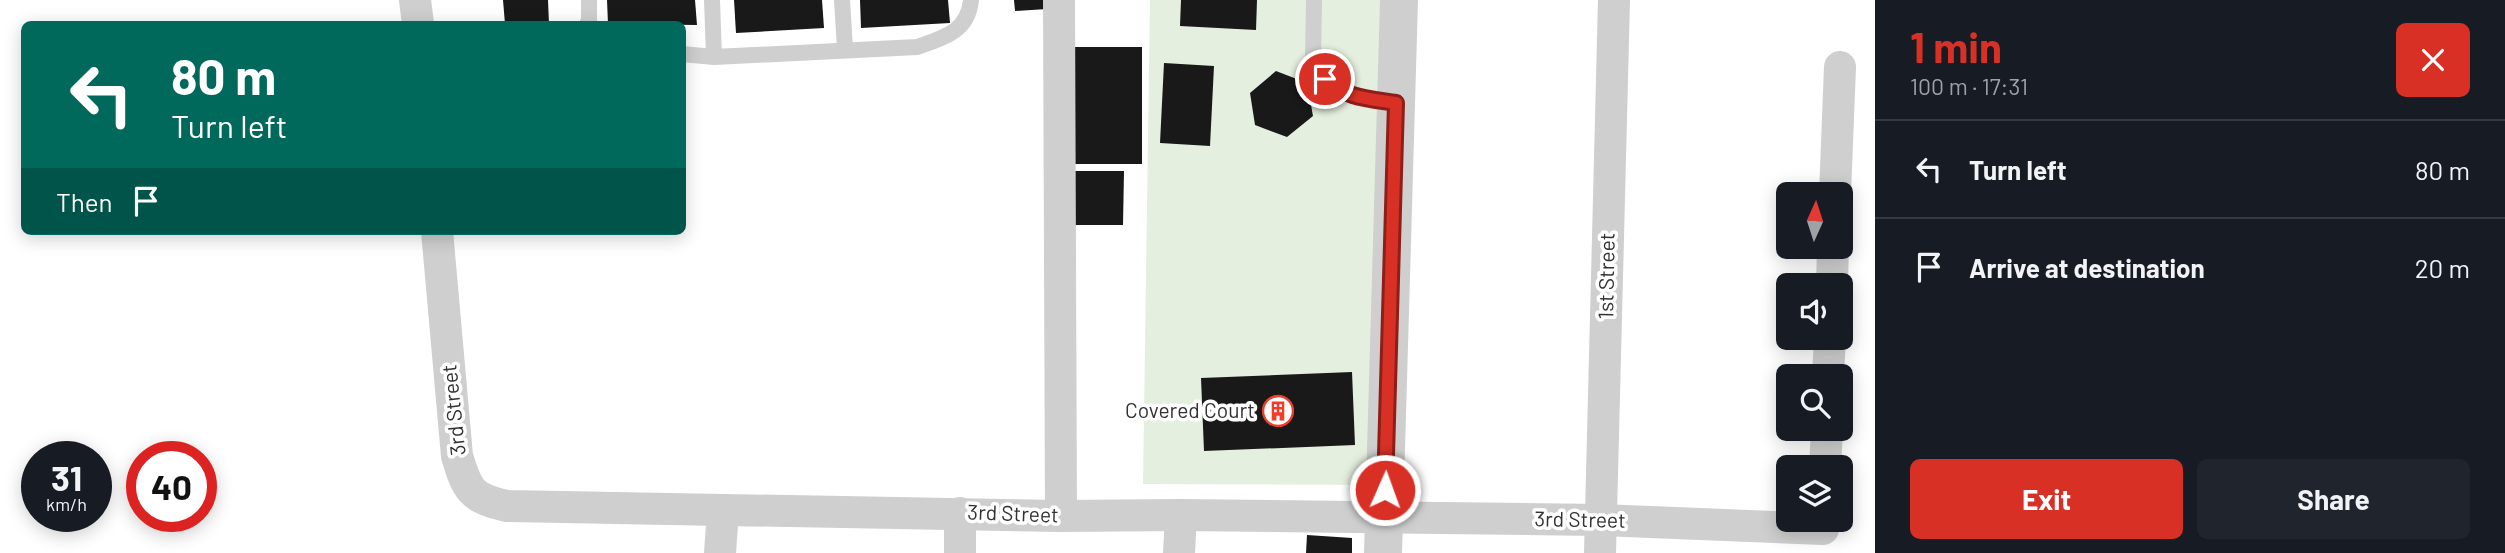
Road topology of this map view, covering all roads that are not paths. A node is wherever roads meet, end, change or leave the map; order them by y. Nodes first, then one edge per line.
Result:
1 (415, 0) edge
2 (589, 0) edge
3 (712, 0) edge
4 (842, 0) edge
5 (971, 0) edge
6 (1059, 0) edge
7 (1314, 0) edge
8 (1399, 0) edge
9 (1614, 0) edge
10 (418, 21) edge
11 (589, 21) edge
12 (845, 49) junction
13 (686, 54) edge
14 (714, 57) junction
15 (1840, 68) dead end
16 (1396, 103) junction
17 (1835, 182) edge
18 (437, 235) edge
19 (723, 510) junction
20 (960, 513) junction
21 (1181, 515) junction
22 (1060, 516) junction
23 (1601, 520) junction
24 (1823, 534) edge
25 (1384, 535) edge
26 (720, 553) edge
27 (960, 553) edge
28 (1180, 553) edge
29 (1600, 553) edge

1 - 10 street
2 - 11 lane
3 - 14 lane
4 - 12 lane
5 - 12 lane
6 - 22 street
7 - 16 lane
8 - 16 street
9 - 23 street, 1st Street
12 - 14 lane
13 - 14 lane
15 - 17 street
16 - 25 street
18 - 19 street, 3rd Street
19 - 20 street, 3rd Street
19 - 26 street
20 - 22 street, 3rd Street
20 - 27 street
21 - 22 street, 3rd Street
21 - 25 street, 3rd Street
21 - 28 street
23 - 24 street, 3rd Street
23 - 25 street, 3rd Street
23 - 29 street, 1st Street

